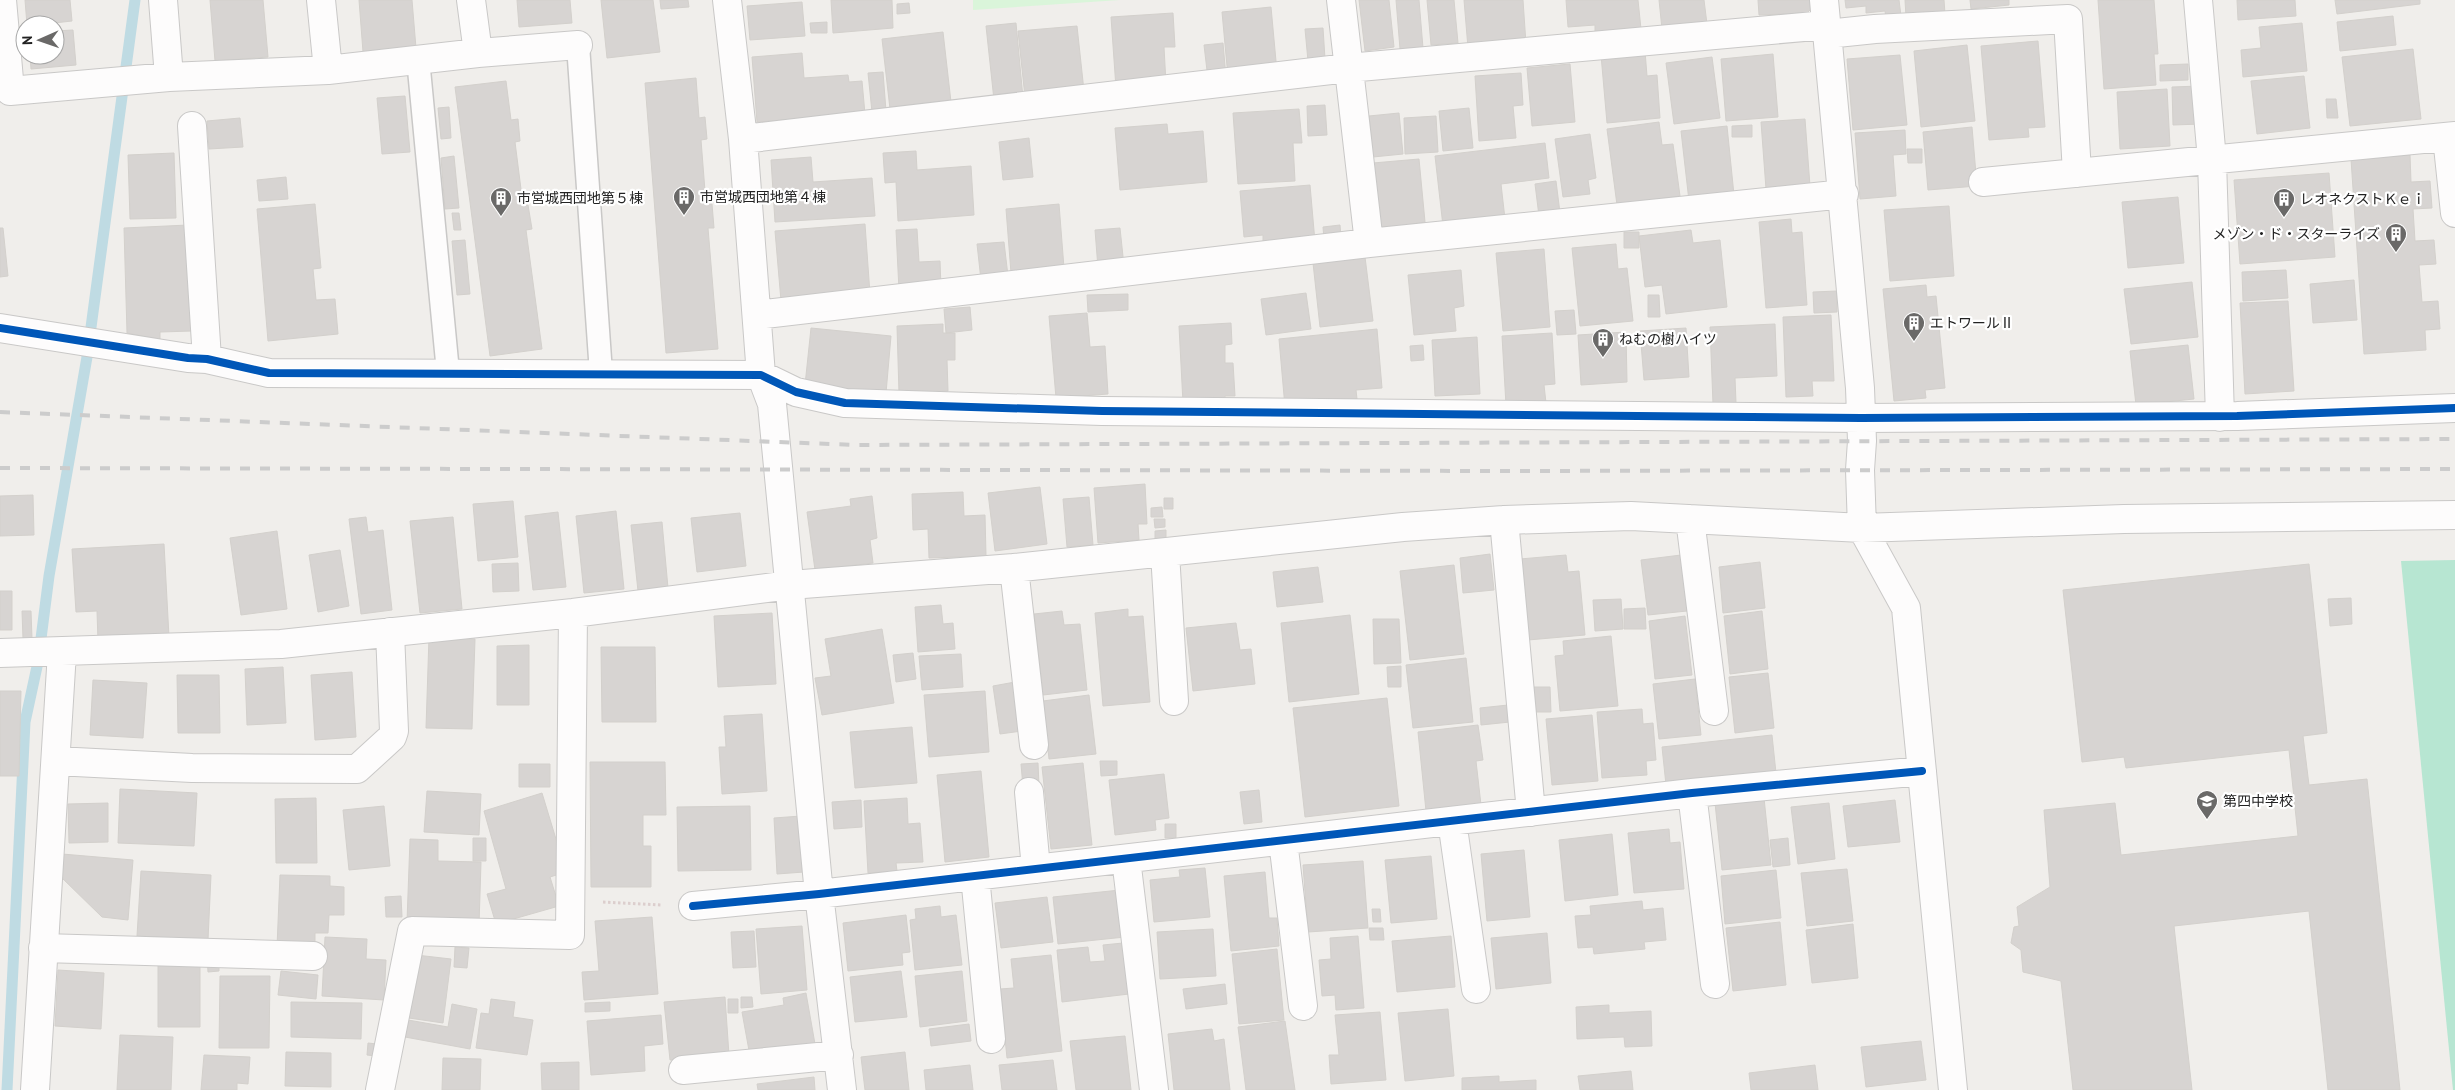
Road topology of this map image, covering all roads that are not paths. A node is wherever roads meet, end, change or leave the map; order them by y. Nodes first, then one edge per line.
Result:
1 (2, 0) edge
2 (163, 0) edge
3 (321, 0) edge
4 (471, 0) edge
5 (727, 0) edge
6 (1340, 0) edge
7 (2198, 0) edge
8 (1826, 20) edge
9 (578, 45) joint
10 (478, 53) junction
11 (418, 59) junction
12 (1348, 68) junction
13 (328, 70) junction
14 (169, 77) junction
15 (192, 126) dead end
16 (2451, 136) edge
17 (743, 139) junction
18 (2212, 160) junction
19 (2077, 173) junction
20 (1983, 182) dead end
21 (1844, 194) junction
22 (2455, 213) edge
23 (1369, 243) junction
24 (757, 315) junction
25 (0, 328) edge
26 (207, 358) junction
27 (448, 372) junction
28 (601, 373) junction
29 (761, 376) junction
30 (2455, 408) edge
31 (2220, 416) junction
32 (1862, 418) junction
33 (2455, 515) edge
34 (1690, 519) junction
35 (1504, 520) junction
36 (1862, 528) junction
37 (1165, 553) junction
38 (1014, 568) junction
39 (790, 586) junction
40 (573, 613) junction
41 (390, 632) junction
42 (54, 652) junction
43 (8, 653) edge
44 (1174, 701) dead end
45 (1714, 711) dead end
46 (1034, 745) dead end
47 (56, 761) junction
48 (1922, 771) junction
49 (1029, 792) dead end
50 (1692, 793) junction
51 (1531, 812) junction
52 (1452, 821) junction
53 (1283, 841) junction
54 (1126, 859) junction
55 (1036, 869) junction
56 (975, 876) junction
57 (819, 894) junction
58 (693, 906) road end
59 (42, 948) junction
60 (313, 956) dead end
61 (1715, 984) dead end
62 (1476, 988) dead end
63 (1303, 1006) dead end
64 (991, 1039) dead end
65 (839, 1055) junction
66 (683, 1070) dead end
67 (35, 1090) edge
68 (380, 1090) edge
69 (842, 1090) edge
70 (1154, 1090) edge
71 (1953, 1090) edge

1 - 14 street
2 - 14 street
3 - 13 street
4 - 10 street
5 - 17 street
6 - 12 street
7 - 18 street
8 - 12 street
8 - 19 street
8 - 21 street
9 - 10 street
9 - 28 lane
10 - 11 street
11 - 13 street
11 - 27 lane
12 - 17 street
12 - 23 street
13 - 14 street
15 - 26 street
16 - 18 street
16 - 22 street
17 - 24 street
18 - 19 street
18 - 31 street
19 - 20 street
21 - 23 street
21 - 32 street
23 - 24 street
24 - 29 street
25 - 26 street
26 - 27 street
27 - 28 street
28 - 29 street
29 - 32 street
29 - 39 street
30 - 31 street
31 - 32 street
32 - 36 street
33 - 36 street
34 - 35 street
34 - 36 street
34 - 45 street
35 - 37 street
35 - 51 street
36 - 48 street
37 - 38 street
37 - 44 street
38 - 39 street
38 - 46 street
39 - 40 street
39 - 57 street
40 - 41 street
40 - 68 street
41 - 42 street
41 - 47 street
42 - 43 street
42 - 47 street
47 - 59 street
48 - 50 street
48 - 71 street
49 - 55 street
50 - 51 street
50 - 61 street
51 - 52 street
52 - 53 street
52 - 62 street
53 - 54 street
53 - 63 street
54 - 55 street
54 - 70 street
55 - 56 street
56 - 57 street
56 - 64 street
57 - 58 street
57 - 65 street
59 - 60 street
59 - 67 street
65 - 66 street
65 - 69 street

